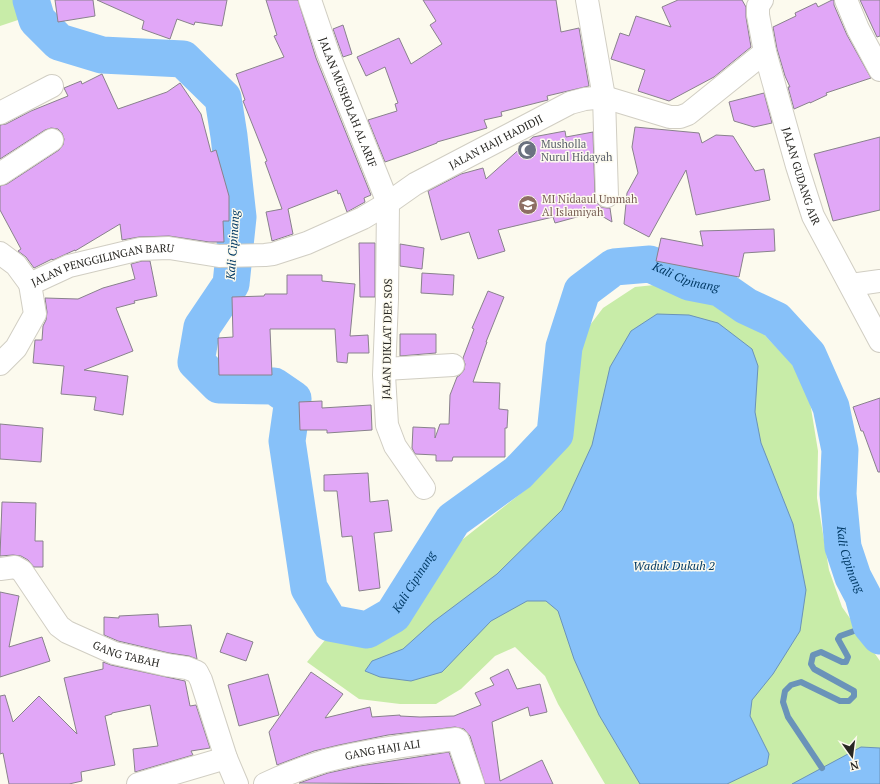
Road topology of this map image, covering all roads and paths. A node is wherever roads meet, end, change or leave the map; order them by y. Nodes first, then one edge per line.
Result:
1 (310, 0) edge
2 (587, 0) edge
3 (762, 0) edge
4 (846, 0) edge
5 (765, 52) junction
6 (880, 70) edge
7 (52, 86) dead end
8 (604, 97) junction
9 (0, 113) edge
10 (52, 140) dead end
11 (0, 174) edge
12 (607, 196) dead end
13 (388, 203) junction
14 (0, 253) edge
15 (219, 256) joint
16 (880, 281) edge
17 (30, 284) junction
18 (851, 285) junction
19 (880, 341) edge
20 (0, 364) edge
21 (453, 365) dead end
22 (385, 368) junction
23 (424, 488) dead end
24 (0, 569) edge
25 (226, 758) junction
26 (138, 784) edge
27 (237, 784) edge
28 (265, 784) edge
29 (473, 784) edge

1 - 13 street, JALAN MUSHOLAH AL ARIF
2 - 8 street
3 - 5 street, JALAN GUDANG AIR
4 - 6 street
5 - 8 street, JALAN HAJI HADIDJI
5 - 18 street, JALAN GUDANG AIR
7 - 9 street
8 - 12 street
8 - 13 street, JALAN HAJI HADIDJI
10 - 11 street
13 - 15 street, JALAN HAJI HADIDJI
13 - 22 street, JALAN DIKLAT DEP. SOS
14 - 17 street
15 - 17 street, JALAN PENGGILINGAN BARU
16 - 18 street
17 - 20 street, JALAN PENGGILINGAN BARU
18 - 19 street, JALAN GUDANG AIR
21 - 22 street
22 - 23 street, JALAN DIKLAT DEP. SOS
24 - 25 street, GANG TABAH
25 - 26 street
25 - 27 street
28 - 29 street, GANG HAJI ALI

